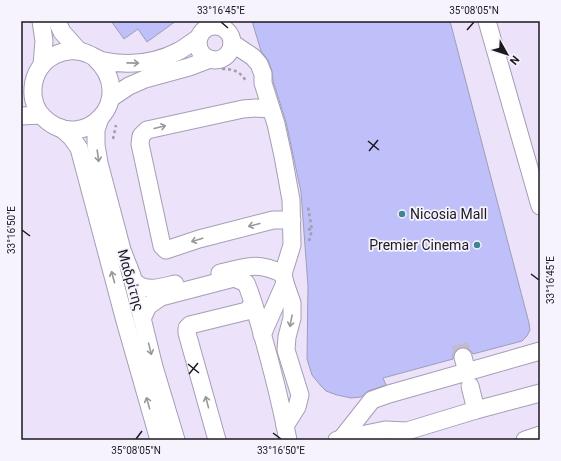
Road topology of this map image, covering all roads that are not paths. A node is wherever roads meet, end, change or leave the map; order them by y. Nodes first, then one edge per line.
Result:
1 (41, 21) edge
2 (58, 21) edge
3 (487, 21) edge
4 (219, 24) edge
5 (201, 30) edge
6 (230, 48) junction
7 (79, 51) junction
8 (95, 58) junction
9 (210, 59) junction
10 (42, 65) junction
11 (263, 83) junction
12 (27, 92) edge
13 (111, 98) junction
14 (243, 108) junction
15 (271, 109) junction
16 (41, 115) junction
17 (21, 116) edge
18 (100, 118) junction
19 (61, 128) junction
20 (540, 206) edge
21 (292, 220) junction
22 (130, 273) junction
23 (284, 278) junction
24 (253, 303) junction
25 (142, 319) junction
26 (262, 335) junction
27 (540, 351) edge
28 (466, 372) junction
29 (540, 393) edge
30 (476, 410) junction
31 (287, 433) edge
32 (540, 436) edge
33 (339, 439) edge
34 (159, 440) edge
35 (176, 440) edge
36 (217, 440) edge
37 (525, 440) edge

1 - 10 street
2 - 7 street
3 - 20 street
4 - 5 street
4 - 6 street
8 -> 5 street
5 - 9 street
6 - 9 street
6 - 11 street
7 - 8 street
7 - 10 street
8 - 13 street
9 - 13 street
10 - 12 street
11 - 14 street
11 - 15 street
12 - 16 street
13 - 18 street
14 - 15 street
21 -> 14 street
15 - 21 street
16 - 17 street
16 - 19 street
18 - 19 street
18 -> 22 street, Μαδρίτης
34 -> 19 street, Μαδρίτης
21 - 23 street
22 - 23 street
22 - 25 street, Μαδρίτης
23 - 26 street
23 -> 31 street
24 - 25 street
24 - 26 street
36 -> 24 street
25 -> 35 street, Μαδρίτης
26 - 31 street
27 - 28 street
28 - 30 street
28 - 33 street
29 - 30 street
30 - 33 street
32 - 37 street

